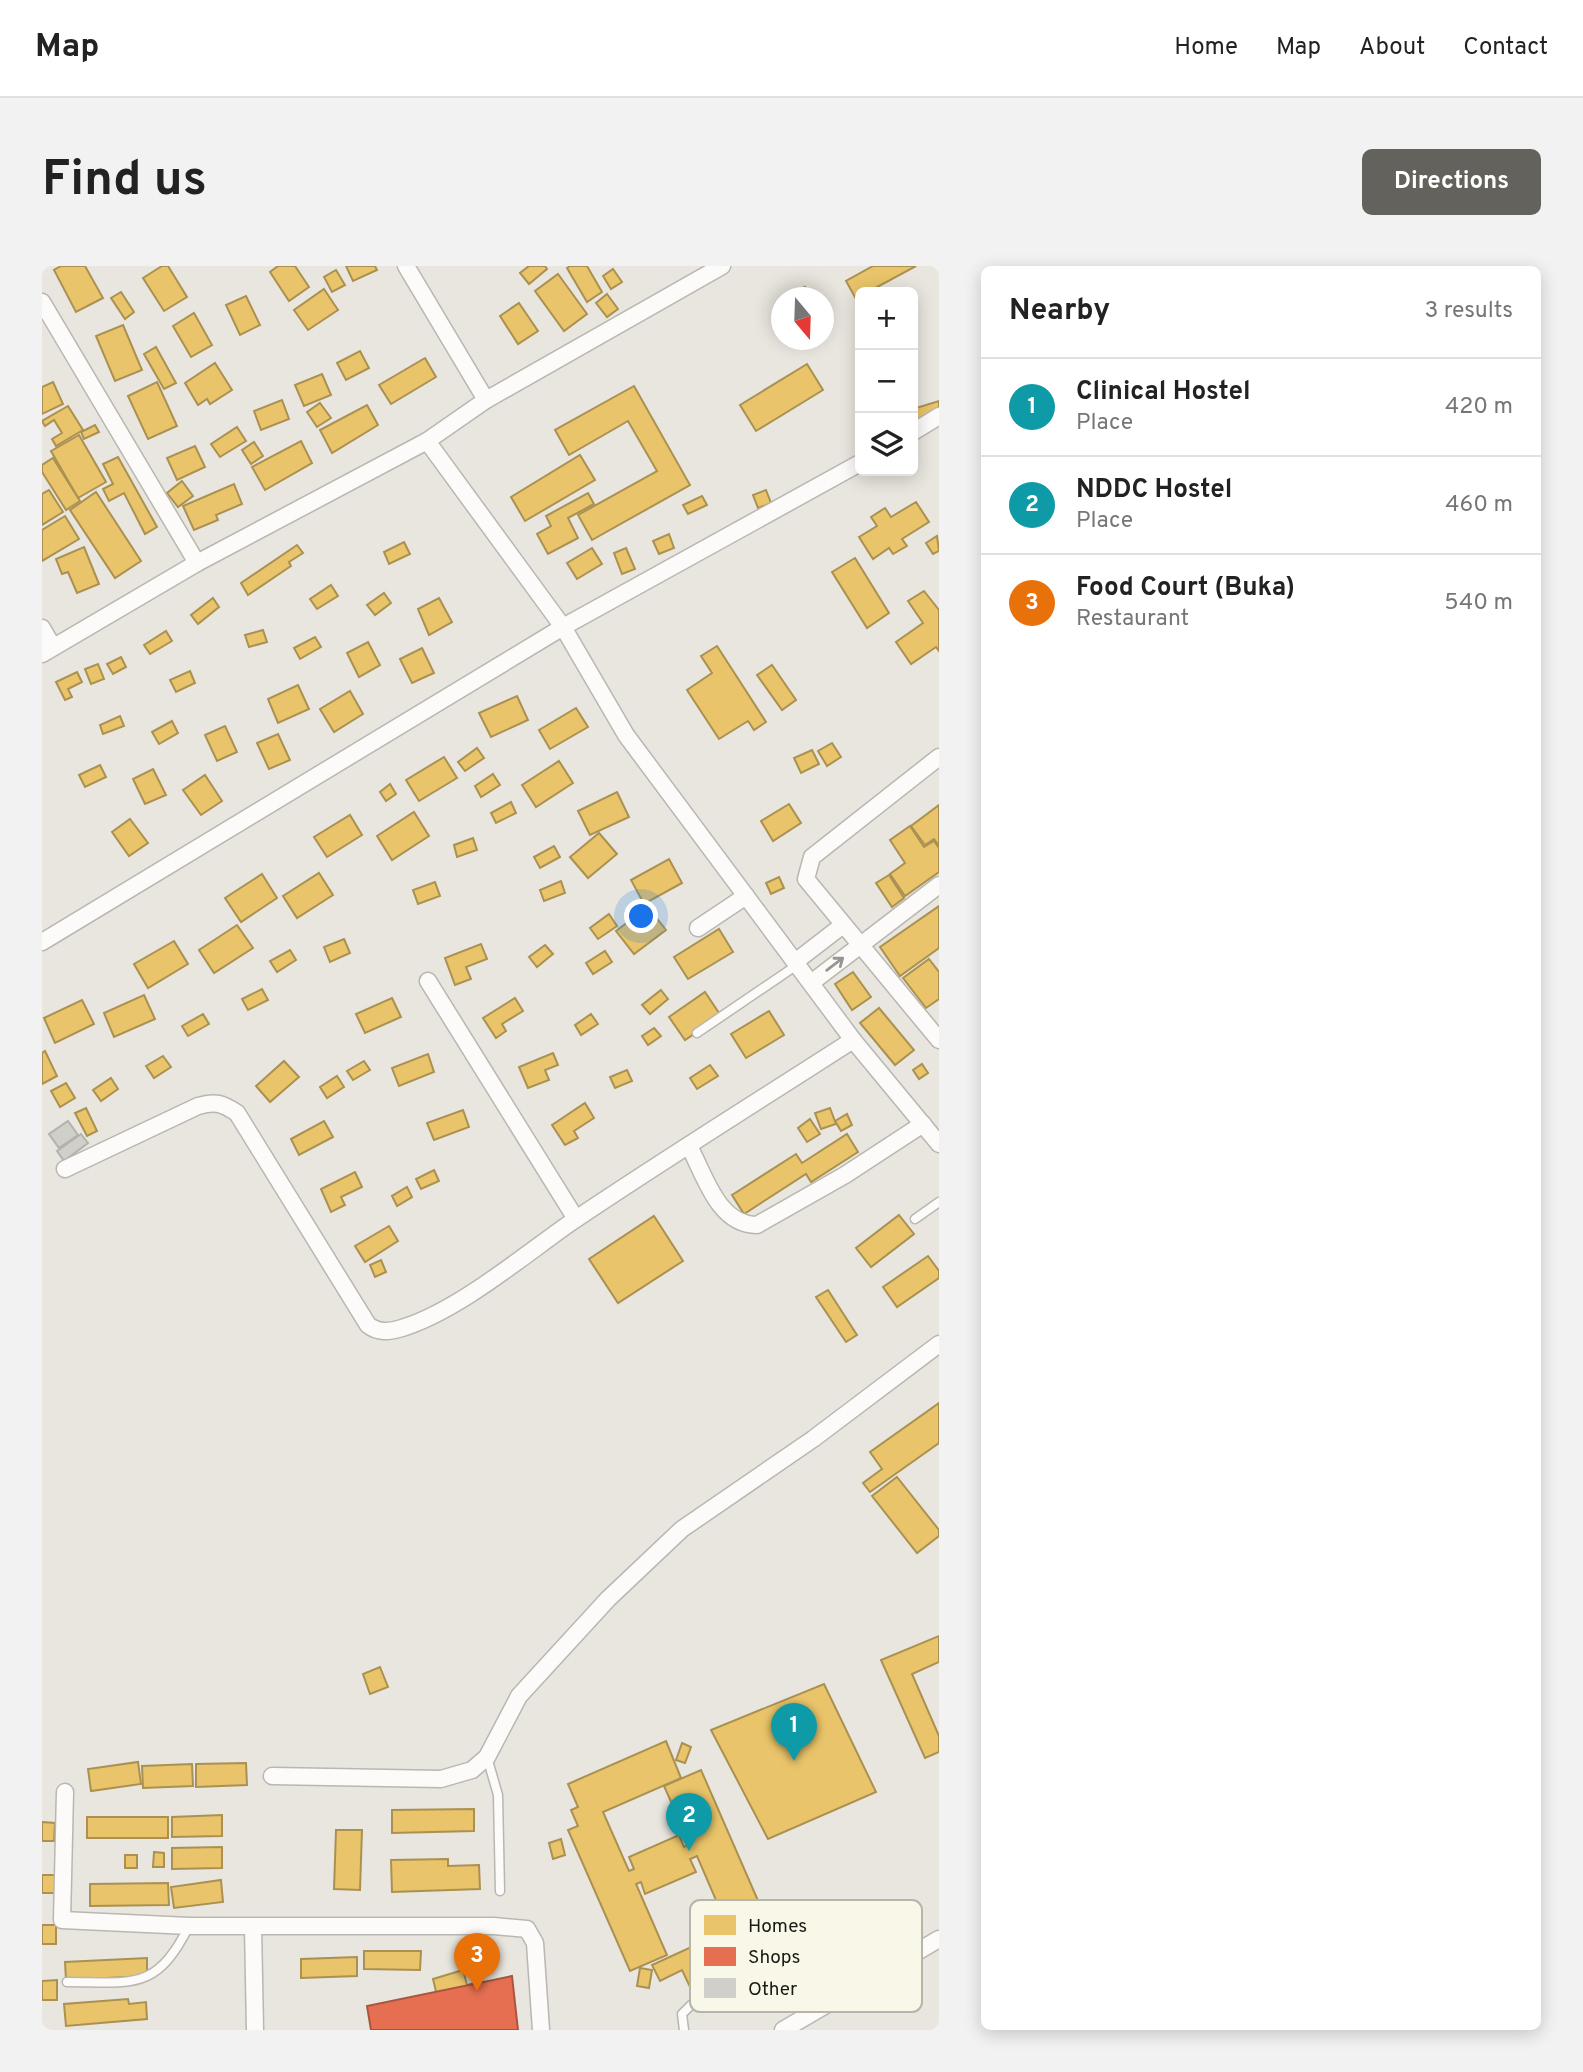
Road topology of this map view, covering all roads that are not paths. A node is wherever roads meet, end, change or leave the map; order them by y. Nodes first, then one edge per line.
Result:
1 (406, 266) edge
2 (722, 266) edge
3 (42, 302) edge
4 (486, 400) junction
5 (939, 416) edge
6 (918, 429) edge
7 (427, 440) junction
8 (855, 466) edge
9 (197, 563) junction
10 (564, 627) junction
11 (42, 628) edge
12 (48, 651) edge
13 (939, 757) edge
14 (939, 886) edge
15 (746, 896) junction
16 (843, 925) junction
17 (698, 928) dead end
18 (42, 942) edge
19 (860, 946) junction
20 (796, 963) junction
21 (428, 981) dead end
22 (811, 983) junction
23 (936, 1030) edge
24 (697, 1033) dead end
25 (853, 1040) junction
26 (923, 1124) junction
27 (939, 1144) edge
28 (689, 1146) junction
29 (65, 1169) dead end
30 (939, 1202) edge
31 (576, 1219) junction
32 (915, 1219) dead end
33 (939, 1344) edge
34 (487, 1757) junction
35 (272, 1776) dead end
36 (65, 1792) dead end
37 (500, 1891) dead end
38 (189, 1926) junction
39 (253, 1927) junction
40 (939, 1938) edge
41 (922, 1948) edge
42 (67, 1982) dead end
43 (690, 2006) edge
44 (814, 2012) edge
45 (255, 2030) edge
46 (541, 2030) edge
47 (684, 2030) edge
48 (783, 2030) edge

1 - 4 street
2 - 4 street
3 - 9 street
4 - 7 street
5 - 6 street
7 - 9 street
7 - 10 street
8 - 10 street
9 - 12 street
10 - 15 street
10 - 18 street
11 - 12 street
13 - 16 street
14 - 19 street
15 - 17 street
15 - 20 street
16 - 19 street
16 - 20 street
22 -> 19 street
19 - 23 street
20 - 22 street
20 - 24 lane
21 - 31 street
22 - 25 street
25 - 26 street
25 - 28 street
26 - 27 street
26 - 28 street
28 - 31 street
29 - 31 street
30 - 32 lane
33 - 34 street
34 - 35 street
34 - 37 lane
36 - 38 street
38 - 39 street
38 - 42 lane
39 - 45 street
39 - 46 street
40 - 41 street
43 - 47 lane
44 - 48 street

